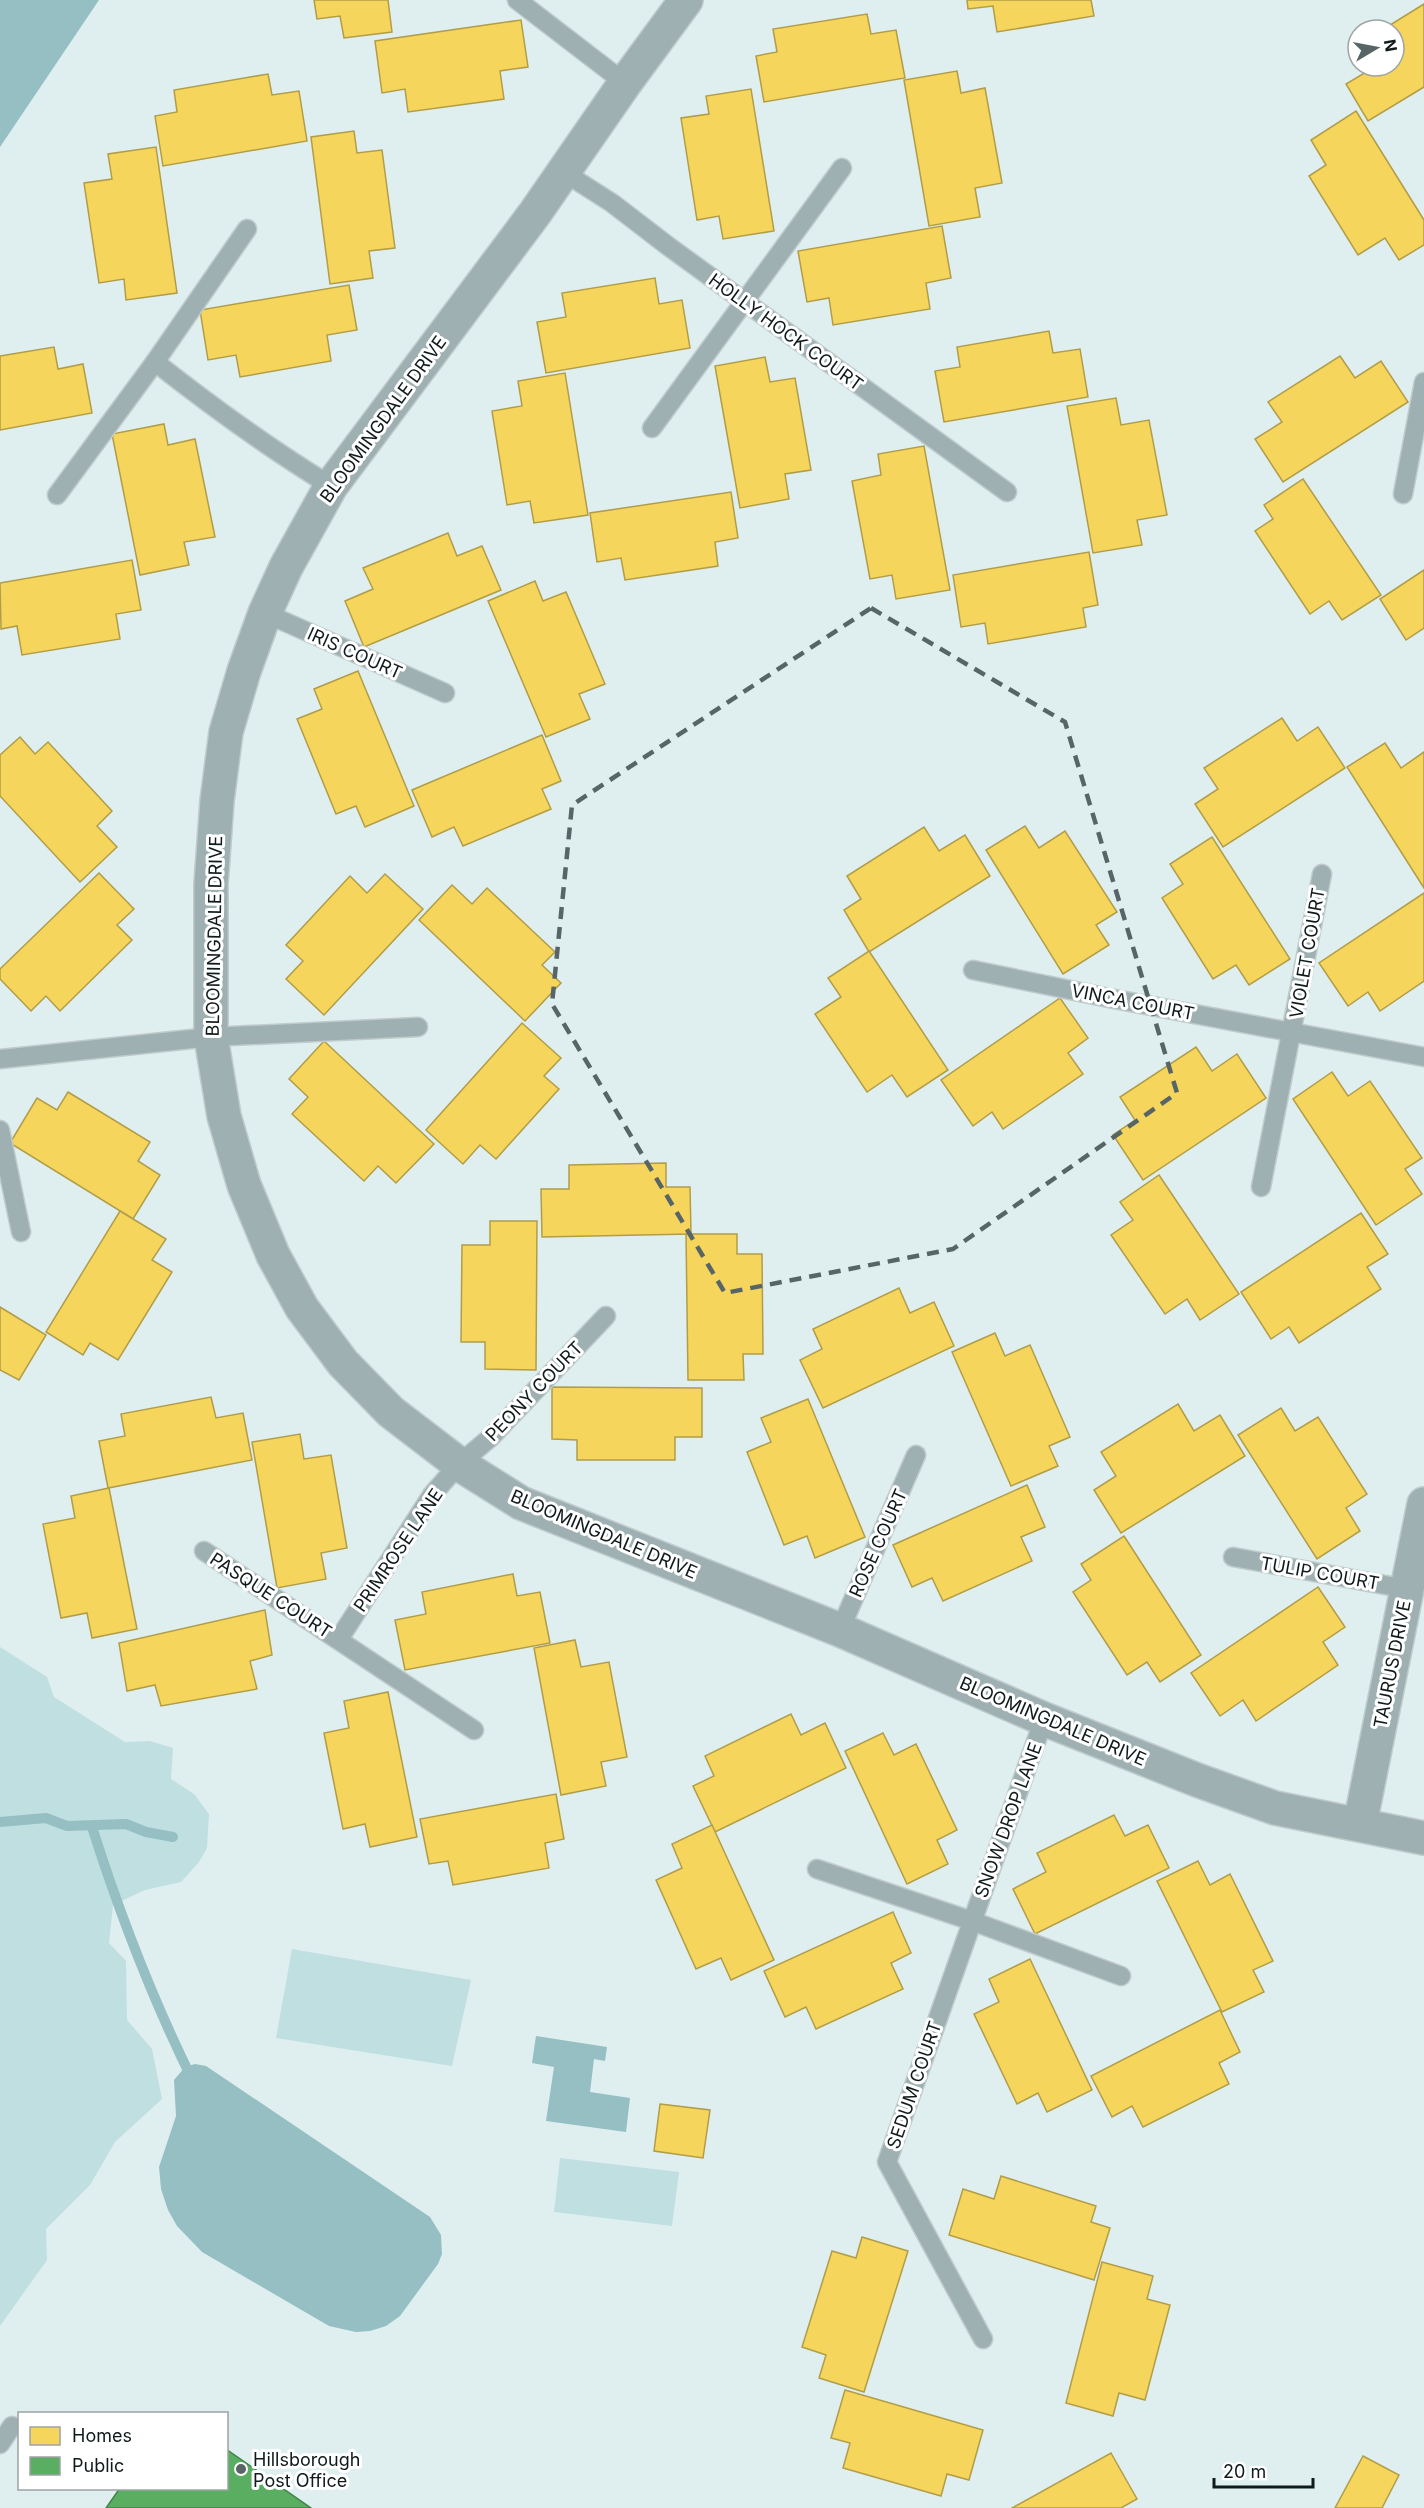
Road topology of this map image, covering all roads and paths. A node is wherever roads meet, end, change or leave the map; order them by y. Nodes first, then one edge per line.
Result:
1 (517, 0) edge
2 (686, 0) edge
3 (625, 83) junction
4 (842, 168) dead end
5 (565, 172) junction
6 (247, 229) dead end
7 (745, 302) junction
8 (155, 362) junction
9 (1424, 382) edge
10 (652, 428) dead end
11 (331, 486) junction
12 (1007, 492) dead end
13 (1402, 494) dead end
14 (57, 495) dead end
15 (265, 613) junction
16 (445, 693) dead end
17 (1322, 874) dead end
18 (973, 970) dead end
19 (418, 1027) dead end
20 (1293, 1032) junction
21 (212, 1037) junction
22 (1424, 1058) edge
23 (0, 1059) edge
24 (0, 1130) edge
25 (1261, 1187) dead end
26 (21, 1232) dead end
27 (606, 1316) dead end
28 (916, 1455) dead end
29 (459, 1464) junction
30 (1424, 1504) edge
31 (1421, 1540) edge
32 (204, 1551) dead end
33 (1233, 1557) dead end
34 (1407, 1589) junction
35 (840, 1630) junction
36 (339, 1639) junction
37 (1044, 1719) junction
38 (474, 1730) dead end
39 (1360, 1824) junction
40 (1424, 1838) edge
41 (817, 1869) dead end
42 (972, 1921) junction
43 (1121, 1977) dead end
44 (983, 2338) dead end
45 (12, 2426) dead end
46 (0, 2444) edge

1 - 3 lane
2 - 3 street, BLOOMINGDALE DRIVE
3 - 5 street, BLOOMINGDALE DRIVE
4 - 7 lane
5 - 7 lane, HOLLY HOCK COURT
5 - 11 street, BLOOMINGDALE DRIVE
6 - 8 lane
7 - 10 lane
7 - 12 lane, HOLLY HOCK COURT
8 - 11 lane
8 - 14 lane
9 - 13 lane
11 - 15 street, BLOOMINGDALE DRIVE
15 - 16 lane, IRIS COURT
15 - 21 street, BLOOMINGDALE DRIVE
17 - 20 lane, VIOLET COURT
18 - 20 lane, VINCA COURT
19 - 21 lane
20 - 22 lane, VINCA COURT
20 - 25 lane, VIOLET COURT
21 - 23 lane
21 - 29 street, BLOOMINGDALE DRIVE
24 - 26 lane
27 - 29 lane, PEONY COURT
28 - 35 lane, ROSE COURT
29 - 35 street, BLOOMINGDALE DRIVE
29 - 36 lane, PRIMROSE LANE
30 - 31 street, TAURUS DRIVE
31 - 34 street, TAURUS DRIVE
32 - 36 lane, PASQUE COURT
33 - 34 lane, TULIP COURT
34 - 39 street, TAURUS DRIVE
35 - 37 street, BLOOMINGDALE DRIVE
36 - 38 lane, PASQUE COURT
37 - 39 street, BLOOMINGDALE DRIVE
37 - 42 lane, SNOW DROP LANE
39 - 40 street, BLOOMINGDALE DRIVE
41 - 42 lane
42 - 43 lane
42 - 44 lane, SEDUM COURT
45 - 46 lane

